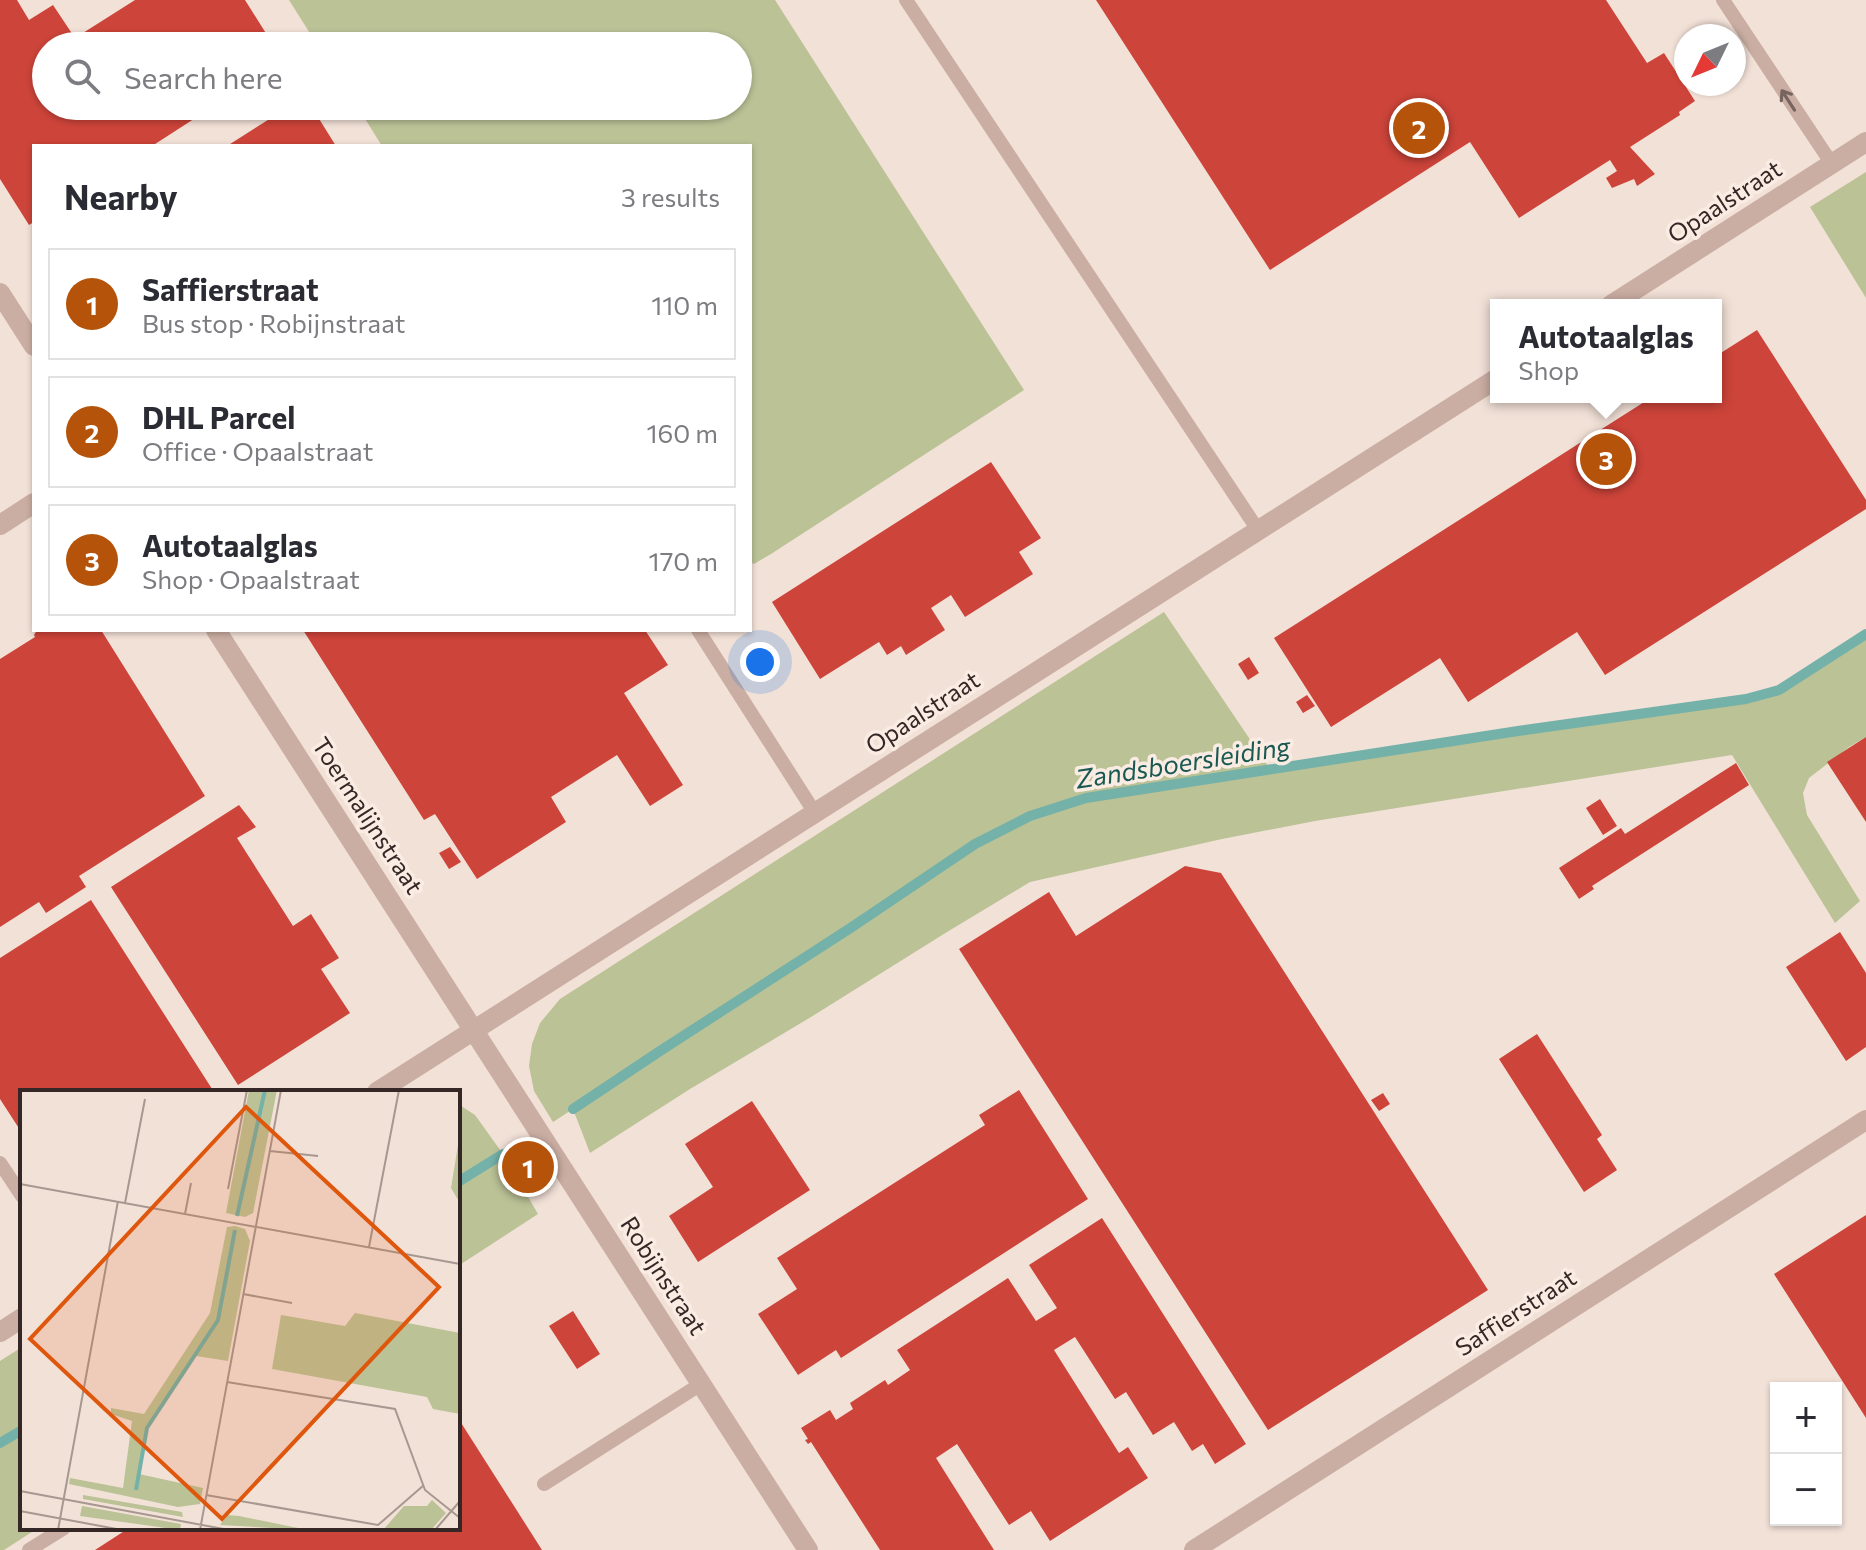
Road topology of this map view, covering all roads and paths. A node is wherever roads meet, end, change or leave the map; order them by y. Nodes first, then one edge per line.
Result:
1 (906, 0) edge
2 (1723, 0) edge
3 (1866, 142) edge
4 (1832, 164) junction
5 (0, 293) edge
6 (1620, 299) edge
7 (32, 343) edge
8 (1490, 383) edge
9 (32, 504) edge
10 (0, 525) edge
11 (1258, 530) junction
12 (217, 632) edge
13 (699, 632) edge
14 (815, 813) junction
15 (474, 1030) junction
16 (380, 1090) edge
17 (1866, 1120) edge
18 (0, 1163) edge
19 (20, 1193) edge
20 (20, 1319) edge
21 (0, 1332) edge
22 (701, 1384) junction
23 (544, 1484) dead end
24 (61, 1530) edge
25 (29, 1550) edge
26 (808, 1550) edge
27 (1194, 1550) edge

1 - 11 lane
4 -> 2 lane
3 - 4 street, Opaalstraat
4 - 6 street, Opaalstraat
5 - 7 street
8 - 11 street, Opaalstraat
9 - 10 street
11 - 14 street, Opaalstraat
12 - 15 street, Toermalijnstraat
13 - 14 lane
14 - 15 street, Opaalstraat
15 - 16 street, Opaalstraat
15 - 22 street, Robijnstraat
17 - 27 street, Saffierstraat
18 - 19 lane
20 - 21 street
22 - 23 lane
22 - 26 street, Robijnstraat
24 - 25 lane

